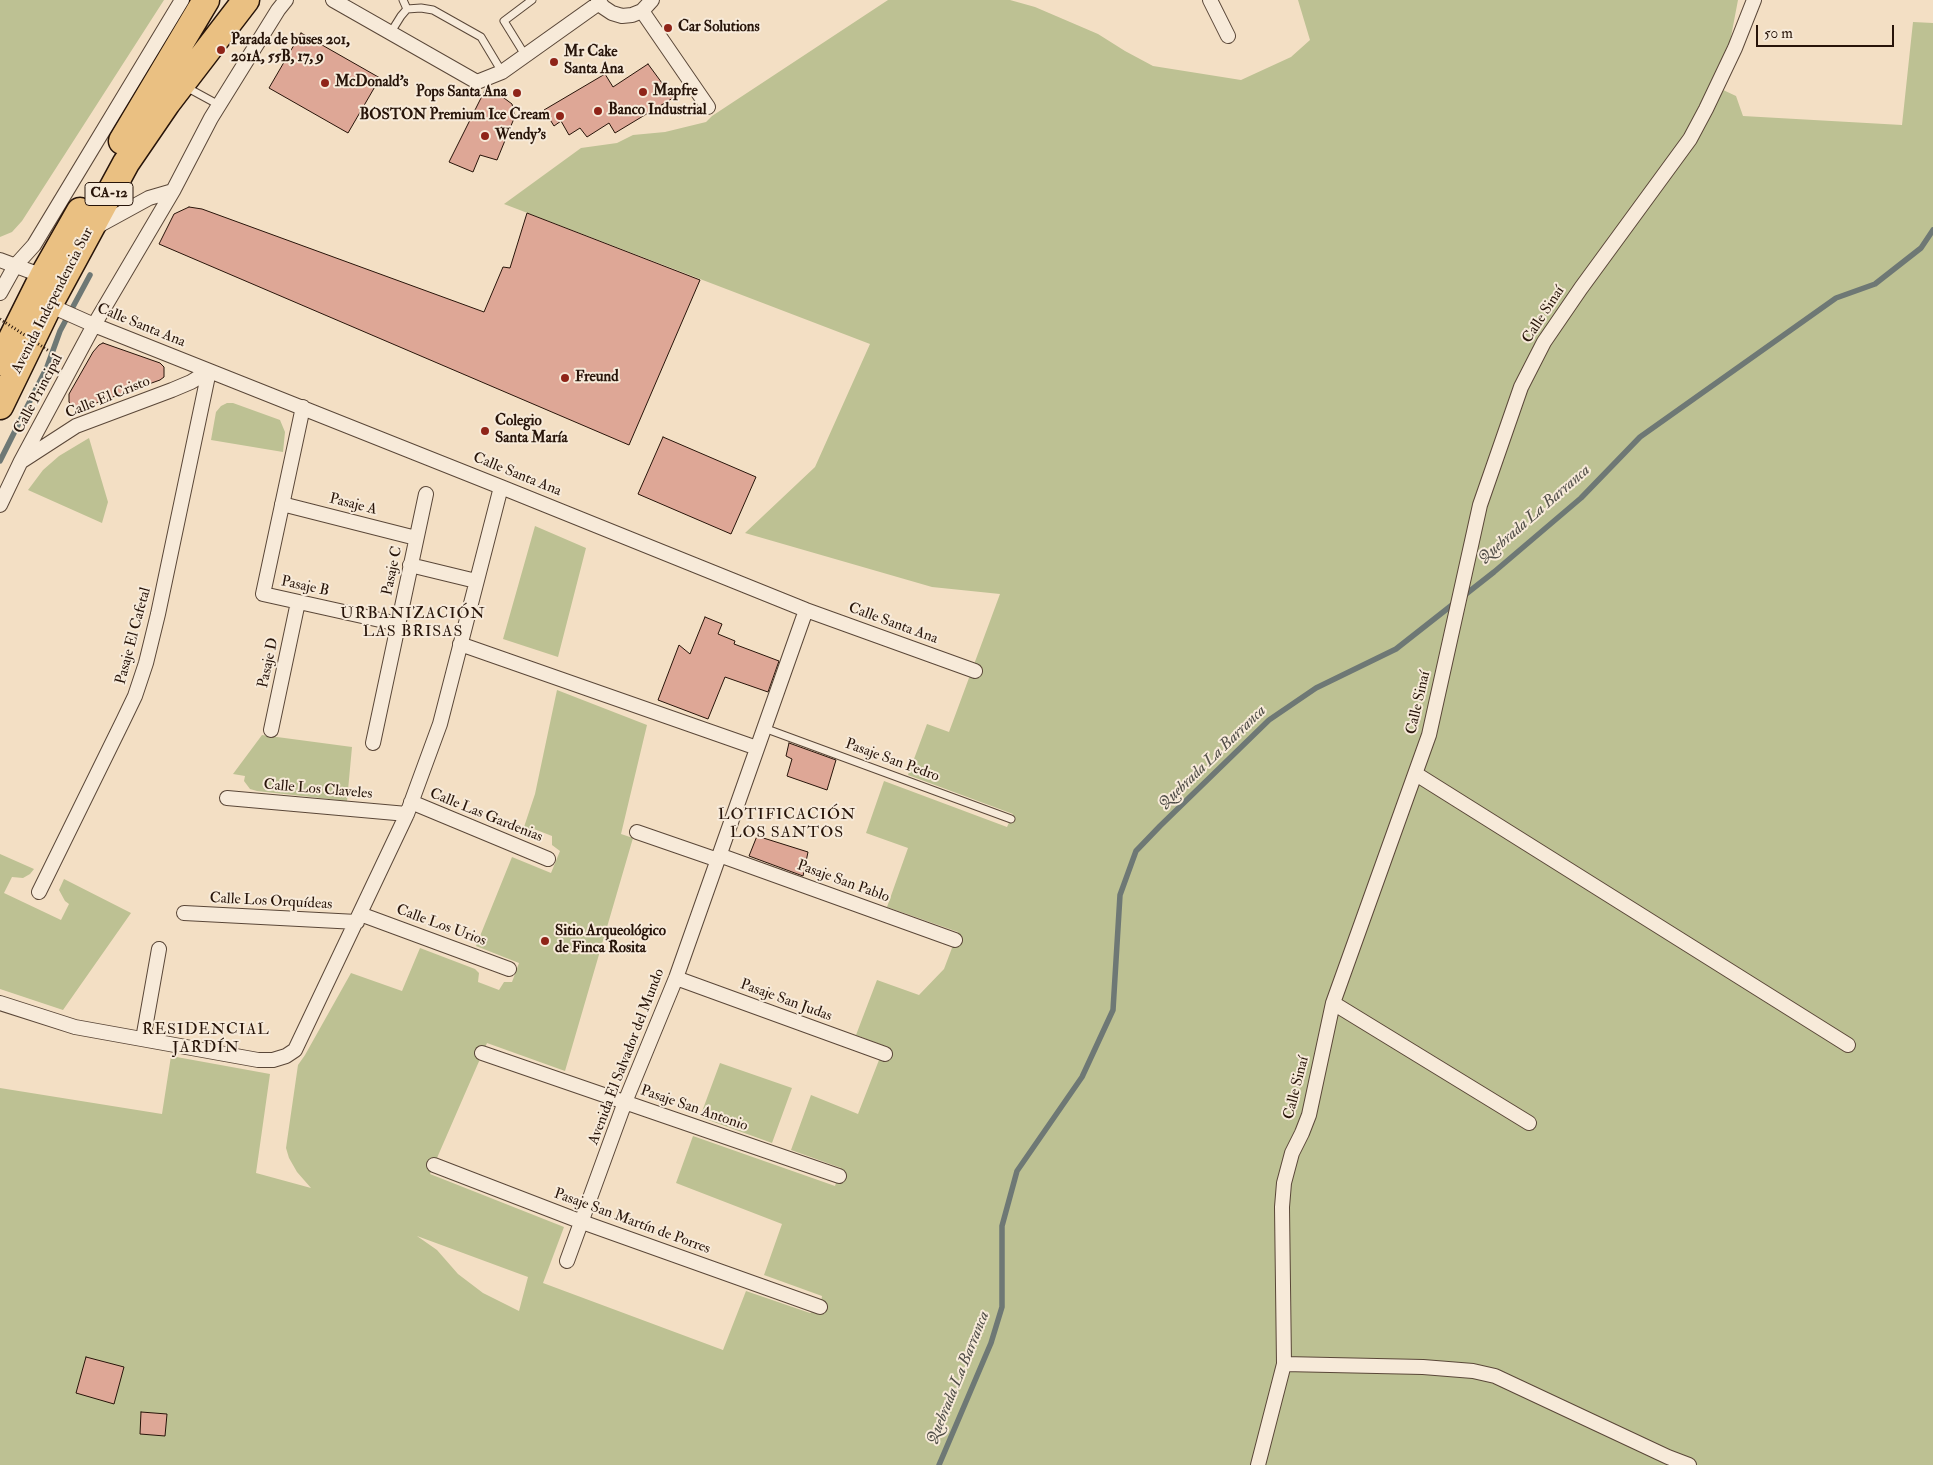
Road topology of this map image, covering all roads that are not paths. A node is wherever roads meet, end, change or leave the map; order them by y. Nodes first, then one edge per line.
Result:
1 (182, 0) edge
2 (206, 0) edge
3 (246, 0) edge
4 (286, 0) edge
5 (334, 0) edge
6 (403, 0) edge
7 (532, 0) edge
8 (652, 0) edge
9 (1210, 0) edge
10 (1754, 0) edge
11 (599, 1) edge
12 (408, 9) junction
13 (642, 11) junction
14 (390, 32) junction
15 (1228, 36) dead end
16 (525, 55) junction
17 (502, 72) junction
18 (181, 84) junction
19 (219, 105) junction
20 (708, 107) dead end
21 (173, 190) junction
22 (89, 231) junction
23 (0, 260) edge
24 (14, 266) junction
25 (43, 276) junction
26 (0, 293) edge
27 (49, 305) junction
28 (94, 325) junction
29 (0, 362) edge
30 (209, 370) junction
31 (0, 406) edge
32 (303, 407) junction
33 (21, 461) junction
34 (502, 487) junction
35 (426, 494) dead end
36 (282, 504) junction
37 (0, 505) edge
38 (416, 538) junction
39 (410, 566) junction
40 (476, 581) junction
41 (298, 602) junction
42 (806, 610) junction
43 (398, 624) junction
44 (460, 644) junction
45 (975, 672) dead end
46 (764, 728) junction
47 (271, 730) dead end
48 (373, 743) dead end
49 (757, 748) junction
50 (1416, 774) junction
51 (228, 798) dead end
52 (409, 808) junction
53 (1011, 819) dead end
54 (637, 832) dead end
55 (719, 857) junction
56 (548, 859) dead end
57 (39, 892) dead end
58 (184, 913) dead end
59 (359, 918) junction
60 (955, 940) dead end
61 (159, 949) dead end
62 (510, 969) dead end
63 (676, 978) junction
64 (1333, 1002) junction
65 (0, 1003) edge
66 (143, 1039) junction
67 (1848, 1044) dead end
68 (482, 1053) dead end
69 (885, 1054) dead end
70 (625, 1102) junction
71 (1529, 1122) dead end
72 (434, 1166) dead end
73 (839, 1176) dead end
74 (582, 1222) junction
75 (567, 1261) dead end
76 (820, 1306) dead end
77 (1284, 1364) junction
78 (1668, 1461) edge
79 (1258, 1465) edge
80 (1689, 1465) edge

1 - 24 street
2 - 25 highway, Avenida Independencia Sur / CA-12
3 - 18 highway, Avenida Independencia Sur / CA-12
4 - 19 street, Calle Principal
5 - 14 street
6 - 12 lane
7 - 16 lane
8 - 13 street
9 - 15 street
10 - 50 street, Calle Sinaí
11 - 13 street
11 - 16 street
12 - 14 lane
12 - 17 lane
13 - 20 street
14 - 17 street
16 - 17 street
18 - 19 lane
18 - 22 highway, Avenida Independencia Sur / CA-12
19 - 21 street, Calle Principal
21 - 22 street
21 - 28 street, Calle Principal
22 - 27 highway, Avenida Independencia Sur / CA-12
23 - 24 street
24 - 25 street
24 - 26 street
25 - 29 highway, Avenida Independencia Sur / CA-12
27 - 28 street, Calle Santa Ana
27 - 31 highway, Avenida Independencia Sur / CA-12
28 - 30 street, Calle Santa Ana
28 - 33 street, Calle Principal
30 - 32 street, Calle Santa Ana
30 - 33 street, Calle El Cristo
30 - 57 street, Pasaje El Cafetal
32 - 34 street, Calle Santa Ana
32 - 36 street
33 - 37 street, Calle Principal
34 - 40 street
34 - 42 street, Calle Santa Ana
35 - 38 street, Pasaje C
36 - 38 street, Pasaje A
36 - 41 street, Pasaje B
38 - 39 street, Pasaje C
39 - 40 street
39 - 43 street, Pasaje C
40 - 44 street
41 - 43 street, Pasaje B
41 - 47 street, Pasaje D
42 - 45 street, Calle Santa Ana
42 - 46 street, Avenida El Salvador del Mundo
43 - 48 street, Pasaje C
44 - 49 street
44 - 52 street
46 - 49 street, Avenida El Salvador del Mundo
46 - 53 lane, Pasaje San Pedro
49 - 55 street, Avenida El Salvador del Mundo
50 - 64 street, Calle Sinaí
50 - 67 street
51 - 52 street, Calle Los Claveles
52 - 56 street, Calle Las Gardenias
52 - 59 street
54 - 55 street, Pasaje San Pablo
55 - 60 street, Pasaje San Pablo
55 - 63 street, Avenida El Salvador del Mundo
58 - 59 street, Calle Los Orquídeas
59 - 62 street, Calle Los Urios
59 - 66 street
61 - 66 street
63 - 69 street, Pasaje San Judas
63 - 70 street, Avenida El Salvador del Mundo
64 - 71 street
64 - 77 street, Calle Sinaí
65 - 66 street
68 - 70 street, Pasaje San Antonio
70 - 73 street, Pasaje San Antonio
70 - 74 street, Avenida El Salvador del Mundo
72 - 74 street, Pasaje San Martín de Porres
74 - 75 street, Avenida El Salvador del Mundo
74 - 76 street, Pasaje San Martín de Porres
77 - 78 street
77 - 79 street, Calle Sinaí
78 - 80 street

